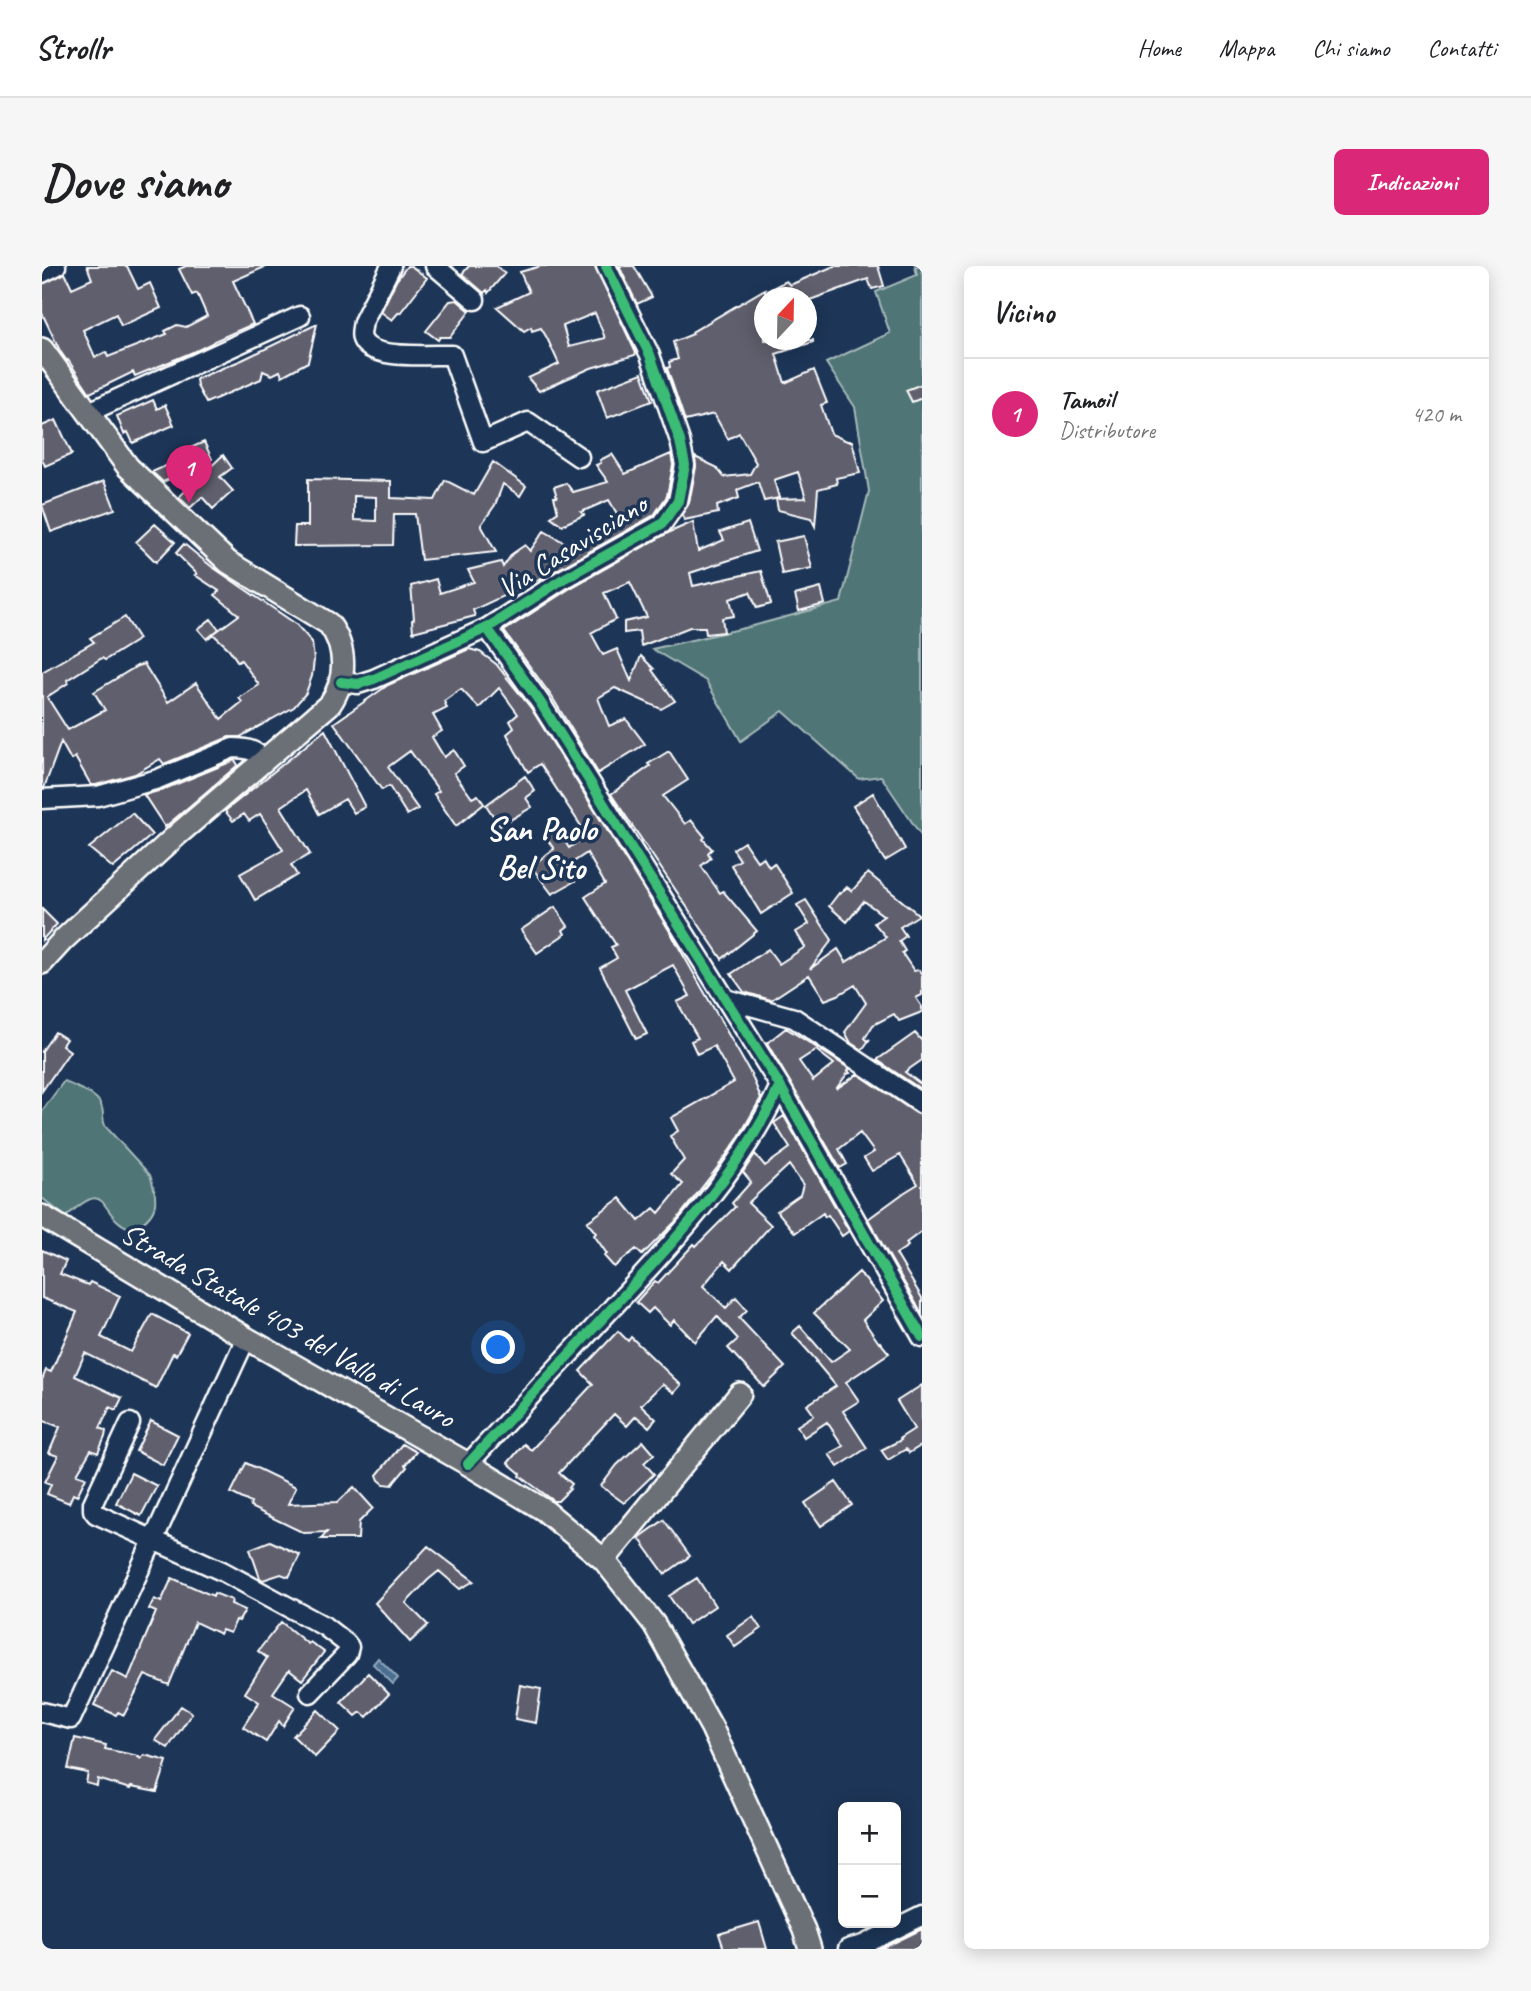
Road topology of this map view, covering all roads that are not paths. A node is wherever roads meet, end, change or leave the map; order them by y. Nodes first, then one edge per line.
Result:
1 (56, 266) edge
2 (391, 266) edge
3 (435, 266) edge
4 (606, 266) edge
5 (42, 273) edge
6 (475, 300) dead end
7 (300, 316) dead end
8 (42, 349) edge
9 (89, 412) junction
10 (579, 457) dead end
11 (487, 628) junction
12 (341, 682) junction
13 (265, 760) junction
14 (42, 799) edge
15 (42, 963) edge
16 (726, 999) junction
17 (780, 1086) junction
18 (922, 1104) edge
19 (42, 1216) edge
20 (922, 1336) edge
21 (246, 1338) junction
22 (740, 1394) dead end
23 (130, 1423) dead end
24 (468, 1464) junction
25 (153, 1540) junction
26 (604, 1560) junction
27 (310, 1693) dead end
28 (42, 1712) edge
29 (922, 1916) edge
30 (807, 1939) edge
31 (857, 1948) edge
32 (828, 1949) edge

1 - 5 street
2 - 10 street
3 - 6 street
4 - 11 street, Via Casavisciano
7 - 9 street
8 - 9 main road
9 - 12 main road
11 - 12 street, Via Casavisciano
11 - 16 street
12 - 13 main road
13 - 14 street
13 - 15 main road
16 - 17 street
16 - 18 street
17 - 20 street
17 - 24 street
19 - 21 main road, Strada Statale 403 del Vallo di Lauro
21 - 24 main road, Strada Statale 403 del Vallo di Lauro
21 - 25 street
22 - 26 main road
23 - 25 street
24 - 26 main road, Strada Statale 403 del Vallo di Lauro
25 - 27 street
25 - 28 street
26 - 30 main road, Strada Statale 403 del Vallo di Lauro
29 - 31 street
30 - 32 main road, Strada Statale 403 del Vallo di Lauro

